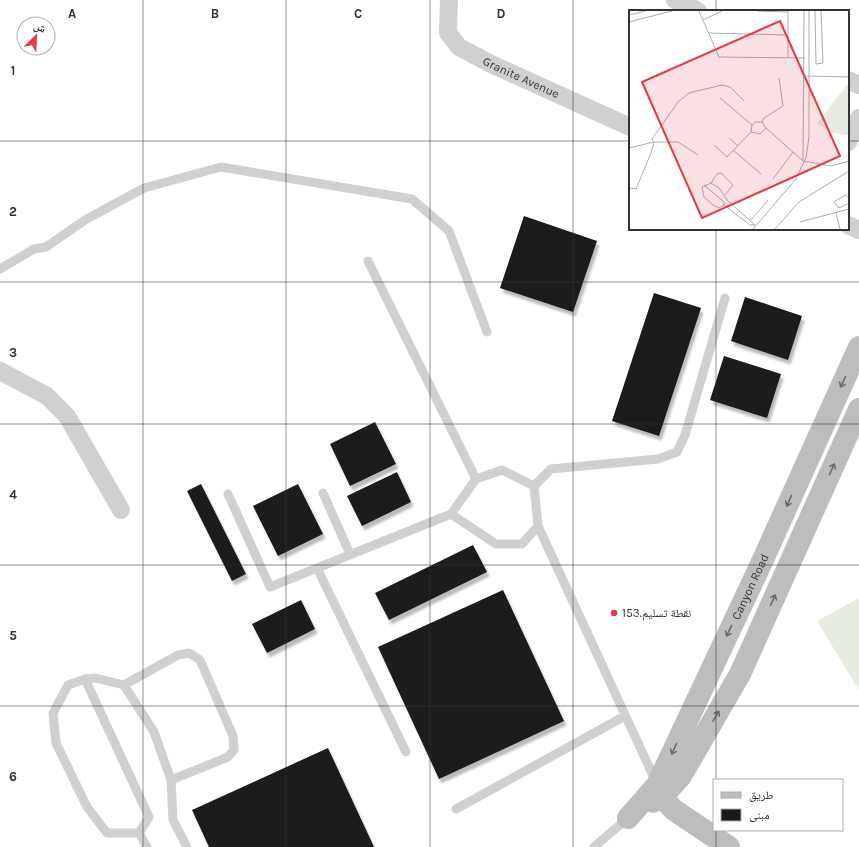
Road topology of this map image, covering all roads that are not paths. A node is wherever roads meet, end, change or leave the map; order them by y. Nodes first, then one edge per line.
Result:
1 (449, 0) edge
2 (675, 0) edge
3 (696, 10) edge
4 (849, 80) edge
5 (859, 85) edge
6 (859, 118) edge
7 (629, 126) edge
8 (849, 140) edge
9 (849, 225) edge
10 (859, 230) edge
11 (368, 261) dead end
12 (0, 269) edge
13 (726, 298) dead end
14 (487, 332) dead end
15 (859, 348) edge
16 (0, 371) edge
17 (859, 409) edge
18 (476, 479) junction
19 (534, 486) junction
20 (323, 493) dead end
21 (228, 494) dead end
22 (121, 510) dead end
23 (451, 514) junction
24 (538, 526) junction
25 (350, 554) junction
26 (317, 568) junction
27 (85, 679) junction
28 (124, 685) junction
29 (625, 716) junction
30 (406, 752) dead end
31 (171, 780) junction
32 (659, 791) junction
33 (456, 808) dead end
34 (628, 818) joint
35 (139, 833) junction
36 (147, 847) edge
37 (187, 847) edge
38 (594, 847) edge
39 (729, 847) edge

1 - 7 street, Granite Avenue
2 - 3 street
4 - 5 street
6 - 8 street
9 - 10 street
11 - 18 lane
12 - 14 lane
13 - 19 lane
15 -> 32 main road, Canyon Road
16 - 22 street
32 -> 17 main road, Canyon Road
18 - 19 lane
18 - 23 lane
19 - 24 lane
20 - 25 lane
21 - 26 lane
23 - 24 lane
23 - 25 lane
24 - 29 lane
25 - 26 lane
26 - 30 lane
27 - 28 lane
27 - 35 lane
27 - 35 lane
28 - 31 lane
28 - 31 lane
29 - 32 lane
29 - 33 lane
31 - 37 lane
32 - 34 main road, Canyon Road
32 - 39 main road
34 - 38 lane, Canyon Road
35 - 36 lane

